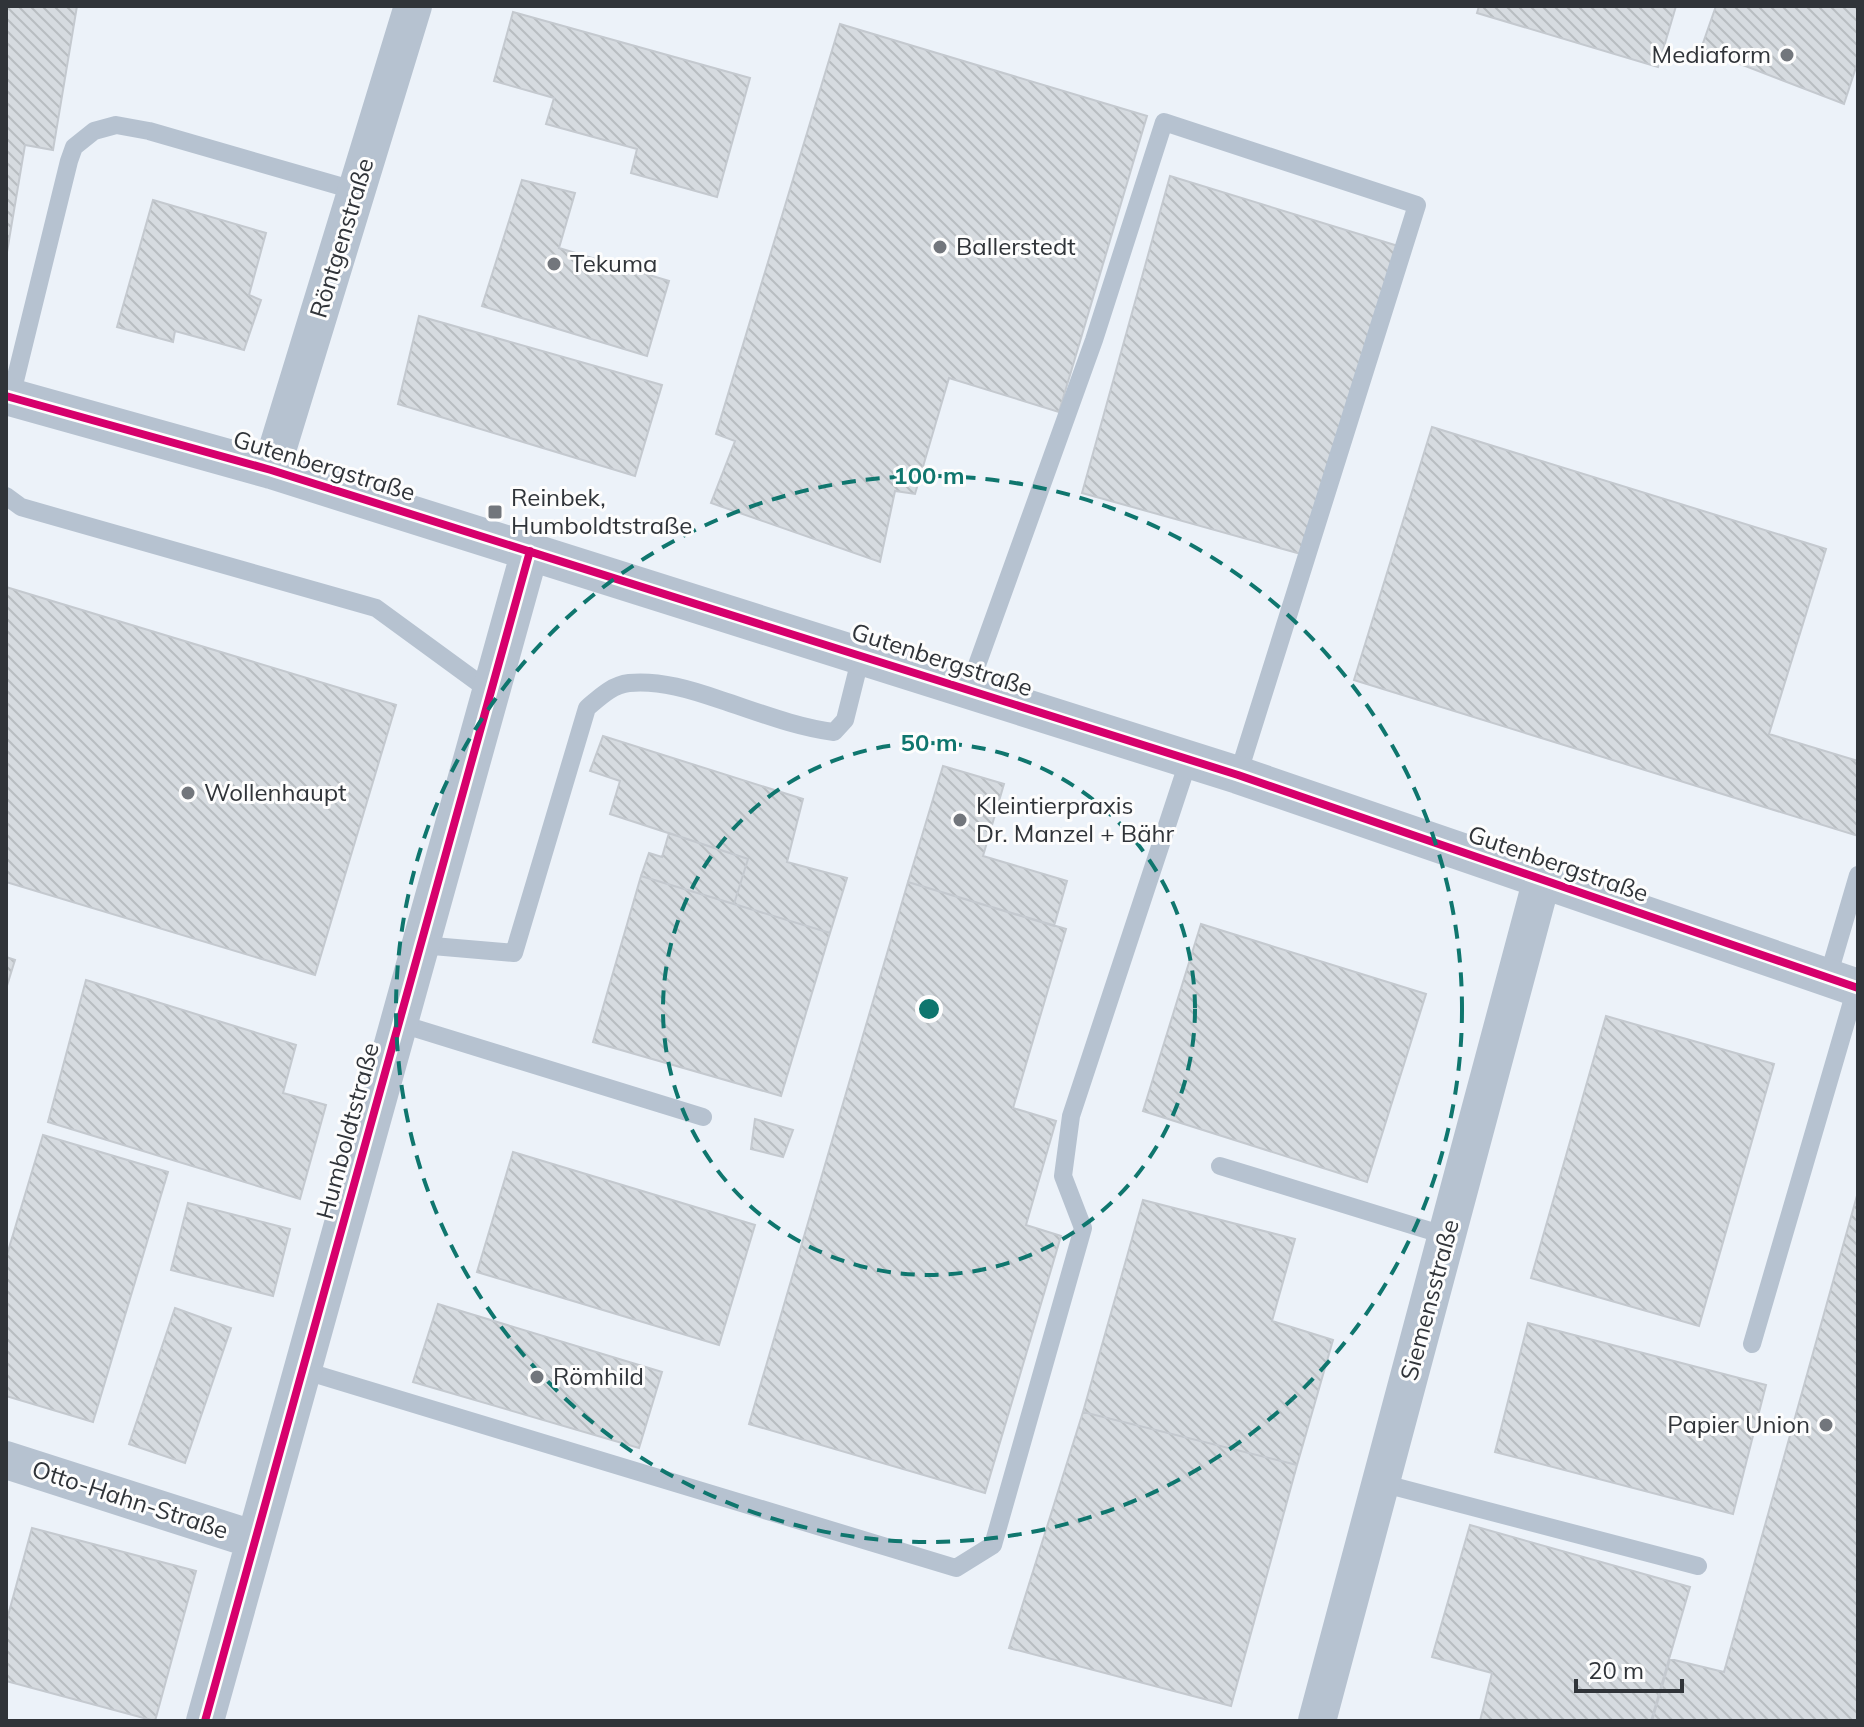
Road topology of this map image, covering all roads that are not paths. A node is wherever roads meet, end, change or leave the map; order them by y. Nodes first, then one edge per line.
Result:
1 (413, 6) edge
2 (357, 191) junction
3 (8, 396) edge
4 (271, 470) junction
5 (6, 496) edge
6 (530, 551) junction
7 (861, 656) junction
8 (968, 690) junction
9 (491, 692) junction
10 (1189, 759) junction
11 (1238, 775) junction
12 (1858, 875) edge
13 (1542, 879) junction
14 (421, 945) junction
15 (1847, 984) edge
16 (398, 1023) junction
17 (703, 1117) dead end
18 (1220, 1166) dead end
19 (1447, 1236) junction
20 (1752, 1344) dead end
21 (302, 1370) junction
22 (6, 1460) edge
23 (1381, 1483) junction
24 (255, 1540) junction
25 (1698, 1566) dead end
26 (205, 1721) edge
27 (1317, 1721) edge

1 - 2 street, Röntgenstraße
2 - 3 lane
2 - 4 street, Röntgenstraße
3 - 4 street, Gutenbergstraße
4 - 6 street, Gutenbergstraße
5 - 9 lane
6 - 7 street, Gutenbergstraße
6 - 9 street, Humboldtstraße
7 - 8 street, Gutenbergstraße
7 - 14 lane
8 - 10 street, Gutenbergstraße
8 - 11 lane
9 - 14 street, Humboldtstraße
10 - 11 street, Gutenbergstraße
10 - 21 lane
11 - 13 street, Gutenbergstraße
12 - 15 lane
13 - 15 street, Gutenbergstraße
13 - 19 street, Siemensstraße
14 - 16 street, Humboldtstraße
15 - 20 lane
16 - 17 lane
16 - 21 street, Humboldtstraße
18 - 19 lane
19 - 23 street, Siemensstraße
21 - 24 street, Humboldtstraße
22 - 24 street, Otto-Hahn-Straße
23 - 25 lane
23 - 27 street, Siemensstraße
24 - 26 street, Humboldtstraße

